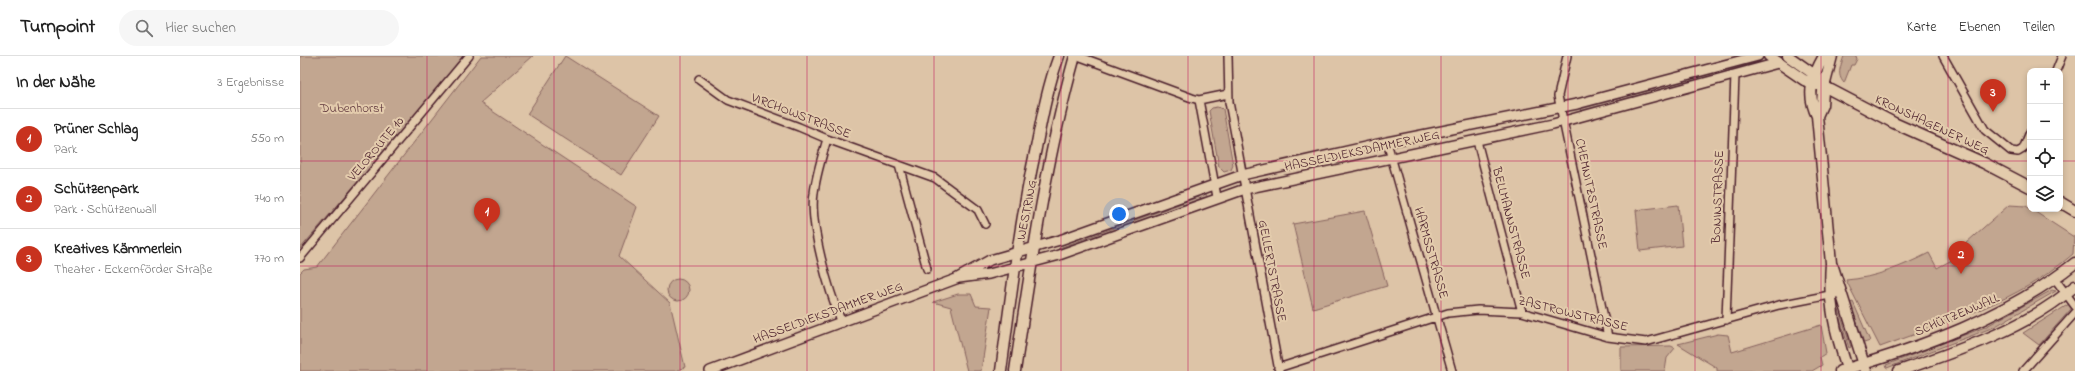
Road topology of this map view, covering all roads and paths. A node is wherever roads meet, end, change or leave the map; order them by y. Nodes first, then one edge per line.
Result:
1 (469, 56) edge
2 (1059, 56) edge
3 (1075, 56) edge
4 (1078, 56) edge
5 (1228, 56) edge
6 (1567, 56) edge
7 (1758, 56) edge
8 (1769, 56) edge
9 (1788, 56) edge
10 (1824, 56) edge
11 (1832, 56) edge
12 (1943, 56) edge
13 (2062, 56) edge
14 (1778, 63) junction
15 (2057, 68) edge
16 (1735, 75) junction
17 (700, 79) dead end
18 (1813, 80) junction
19 (1824, 86) junction
20 (1228, 94) junction
21 (1199, 100) junction
22 (1561, 108) junction
23 (1817, 116) junction
24 (1563, 122) junction
25 (827, 139) junction
26 (2027, 139) edge
27 (1478, 141) junction
28 (1387, 142) junction
29 (1391, 158) junction
30 (899, 165) junction
31 (1242, 175) junction
32 (1214, 185) junction
33 (2027, 185) edge
34 (1245, 189) junction
35 (1218, 197) junction
36 (985, 224) dead end
37 (1033, 248) junction
38 (1017, 253) junction
39 (300, 258) edge
40 (1031, 263) junction
41 (1831, 263) junction
42 (2075, 263) edge
43 (1014, 267) junction
44 (927, 269) dead end
45 (956, 279) junction
46 (2055, 279) junction
47 (2075, 286) edge
48 (1842, 293) junction
49 (2066, 294) junction
50 (1830, 295) junction
51 (2075, 306) edge
52 (1522, 312) junction
53 (2075, 313) edge
54 (1436, 316) junction
55 (1726, 320) junction
56 (842, 323) junction
57 (1608, 337) junction
58 (1865, 368) edge
59 (1278, 370) edge
60 (1845, 370) edge
61 (710, 371) edge
62 (1000, 371) edge
63 (1015, 371) edge
64 (1452, 371) edge
65 (1900, 371) edge
66 (2023, 371) edge

1 - 39 street, VELOROUTE 10
2 - 38 main road, WESTRING
3 - 37 main road, WESTRING
4 - 21 street
5 - 20 street, GELLERTSTRASSE
6 - 22 street, CHEMNITZSTRASSE
7 - 22 street, HASSELDIEKSDAMMER WEG
8 - 14 main road, KRONSHAGENER WEG
9 - 18 main road, KRONSHAGENER WEG
10 - 18 main road
11 - 19 main road
12 - 26 street
13 - 15 street
14 - 16 street, HASSELDIEKSDAMMER WEG
14 - 18 main road, KRONSHAGENER WEG
16 - 24 street, HASSELDIEKSDAMMER WEG
16 - 55 street, BONINSTRASSE
17 - 25 street, VIRCHOWSTRASSE
18 - 19 main road, KRONSHAGENER WEG
18 - 23 main road
19 - 23 main road
19 - 33 main road, KRONSHAGENER WEG
20 - 21 street
20 - 31 street, GELLERTSTRASSE
21 - 32 street
22 - 24 street, CHEMNITZSTRASSE
22 - 28 street, HASSELDIEKSDAMMER WEG
23 - 41 main road
24 - 27 street, HASSELDIEKSDAMMER WEG
24 - 57 street, CHEMNITZSTRASSE
25 - 30 street, VIRCHOWSTRASSE
25 - 56 street
27 - 29 street, HASSELDIEKSDAMMER WEG
27 - 52 street, BELLMANNSTRASSE
28 - 29 street, HARMSSTRASSE
28 - 31 street, HASSELDIEKSDAMMER WEG
29 - 34 street, HASSELDIEKSDAMMER WEG
29 - 54 street, HARMSSTRASSE
30 - 36 street, VIRCHOWSTRASSE
30 - 44 street
31 - 32 street, HASSELDIEKSDAMMER WEG
31 - 34 street, GELLERTSTRASSE
32 - 35 street
32 - 37 street, HASSELDIEKSDAMMER WEG
34 - 35 street, HASSELDIEKSDAMMER WEG
34 - 59 street, GELLERTSTRASSE
35 - 40 street, HASSELDIEKSDAMMER WEG
37 - 38 street, HASSELDIEKSDAMMER WEG
37 - 40 main road, WESTRING
38 - 43 main road, WESTRING
38 - 45 street, HASSELDIEKSDAMMER WEG
40 - 43 street, HASSELDIEKSDAMMER WEG
40 - 63 main road, WESTRING
41 - 48 main road
41 - 50 main road
42 - 46 main road, SCHÜTZENWALL
43 - 45 street, HASSELDIEKSDAMMER WEG
43 - 62 main road, WESTRING
45 - 56 street, HASSELDIEKSDAMMER WEG
46 - 49 street
46 - 58 main road, SCHÜTZENWALL
47 - 49 main road
48 - 50 street, ZASTROWSTRASSE
48 - 58 main road
49 - 51 street
49 - 65 main road
50 - 55 street, ZASTROWSTRASSE
50 - 60 main road
52 - 54 street, ZASTROWSTRASSE
52 - 57 street, ZASTROWSTRASSE
53 - 66 street
54 - 59 street, ZASTROWSTRASSE
54 - 64 street, HARMSSTRASSE
55 - 57 street, ZASTROWSTRASSE
56 - 61 street, HASSELDIEKSDAMMER WEG
58 - 60 main road, SCHÜTZENWALL

